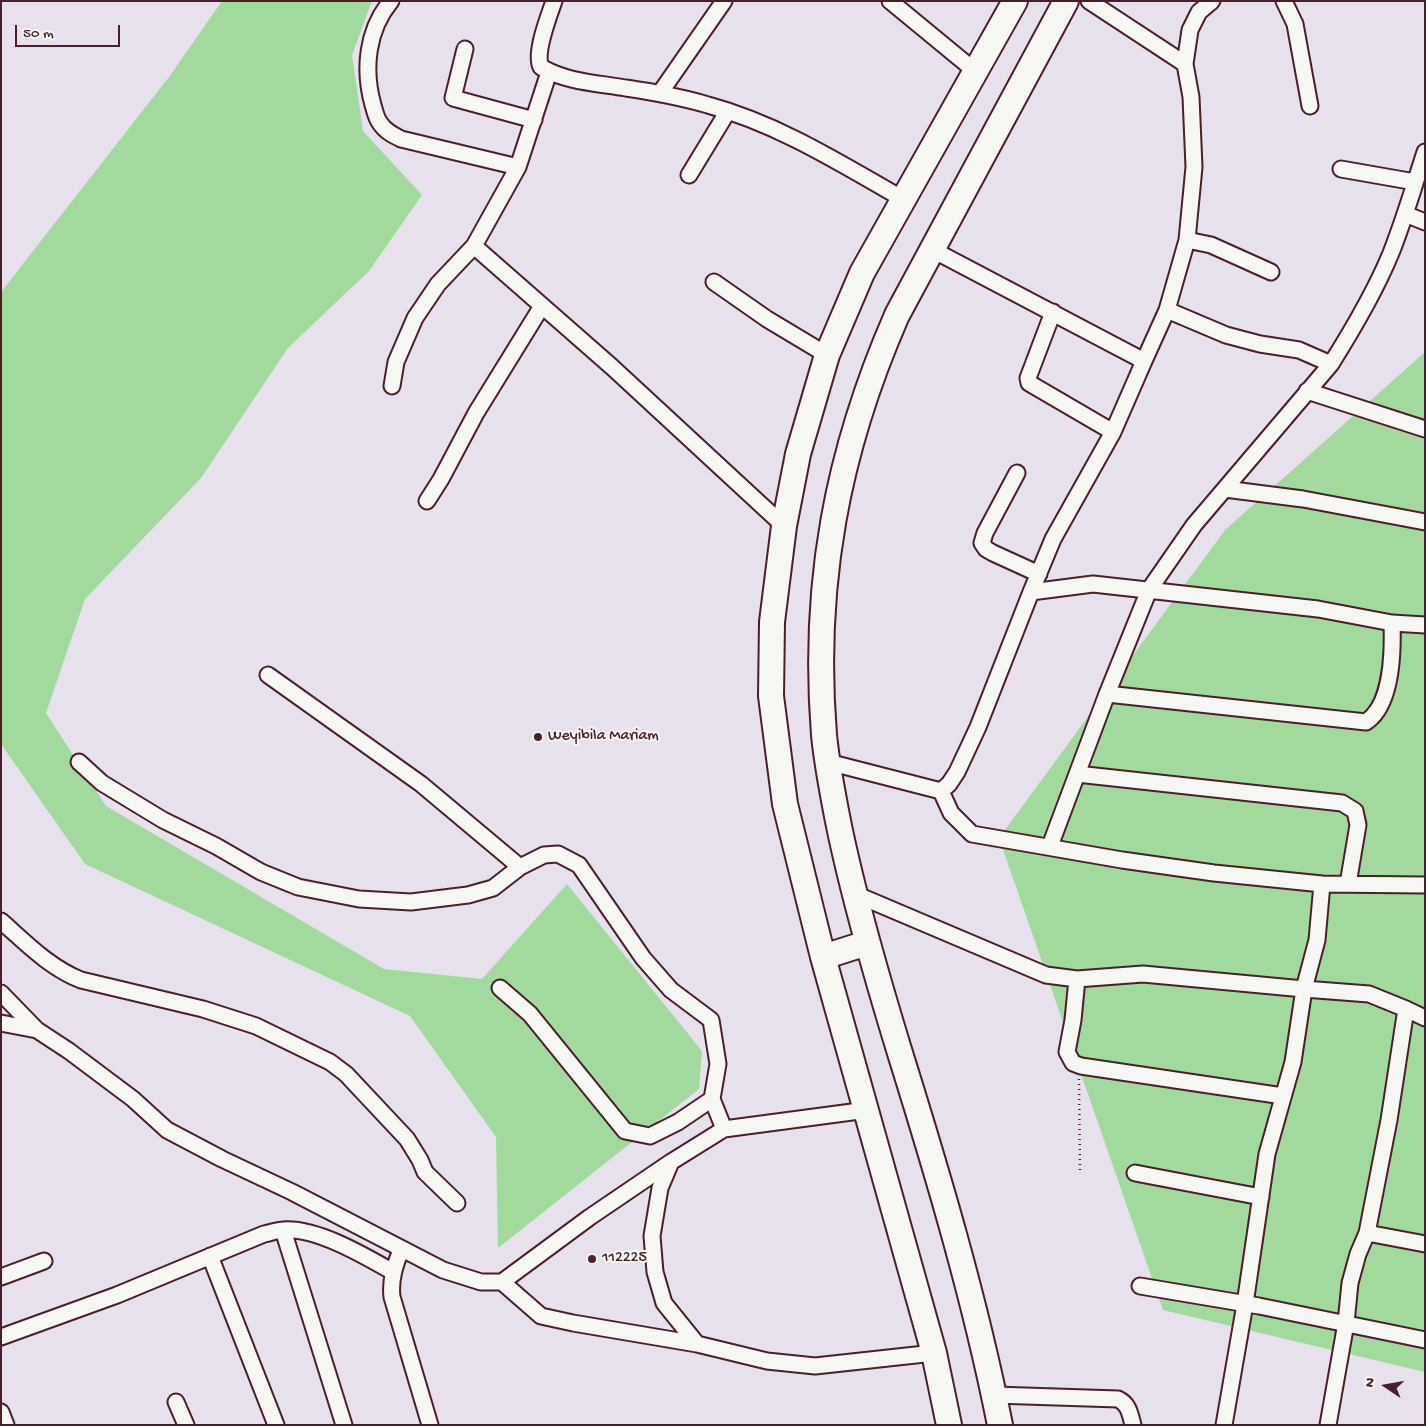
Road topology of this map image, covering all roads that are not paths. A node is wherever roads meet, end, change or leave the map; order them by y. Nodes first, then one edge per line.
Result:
1 (391, 1) edge
2 (554, 1) edge
3 (724, 1) edge
4 (1015, 1) edge
5 (1089, 1) edge
6 (1212, 1) edge
7 (1284, 1) edge
8 (1061, 3) edge
9 (899, 4) edge
10 (465, 49) dead end
11 (1185, 64) junction
12 (975, 71) junction
13 (550, 72) junction
14 (660, 93) junction
15 (1310, 106) dead end
16 (728, 111) junction
17 (534, 120) junction
18 (1425, 152) edge
19 (518, 167) junction
20 (1341, 169) dead end
21 (689, 175) dead end
22 (1415, 182) junction
23 (903, 199) junction
24 (1405, 214) junction
25 (1425, 222) edge
26 (1187, 240) junction
27 (474, 246) junction
28 (933, 250) junction
29 (1271, 272) dead end
30 (714, 282) dead end
31 (542, 306) junction
32 (1167, 310) junction
33 (1054, 312) junction
34 (827, 356) junction
35 (1144, 360) junction
36 (1331, 364) junction
37 (392, 386) dead end
38 (1307, 391) junction
39 (1425, 429) edge
40 (1113, 432) junction
41 (1017, 473) dead end
42 (1225, 489) junction
43 (427, 501) dead end
44 (1425, 522) edge
45 (784, 526) junction
46 (1039, 574) junction
47 (1149, 590) junction
48 (1030, 592) junction
49 (1392, 623) junction
50 (1425, 625) edge
51 (268, 675) dead end
52 (1107, 694) junction
53 (79, 762) dead end
54 (828, 762) junction
55 (1077, 774) junction
56 (941, 791) junction
57 (1050, 846) junction
58 (520, 867) junction
59 (1322, 884) junction
60 (1348, 884) junction
61 (1425, 885) edge
62 (855, 894) junction
63 (1, 921) edge
64 (867, 943) junction
65 (823, 958) junction
66 (1077, 979) junction
67 (500, 988) dead end
68 (1304, 989) junction
69 (1, 993) edge
70 (1406, 1009) junction
71 (1425, 1018) edge
72 (1, 1023) edge
73 (37, 1030) junction
74 (1283, 1096) junction
75 (712, 1099) junction
76 (866, 1110) junction
77 (724, 1129) junction
78 (670, 1162) junction
79 (1135, 1173) dead end
80 (1261, 1197) junction
81 (457, 1204) dead end
82 (283, 1230) junction
83 (1367, 1233) junction
84 (1425, 1244) edge
85 (400, 1250) junction
86 (210, 1256) junction
87 (44, 1261) dead end
88 (393, 1272) junction
89 (1, 1277) edge
90 (502, 1282) junction
91 (1140, 1286) dead end
92 (1245, 1304) junction
93 (1346, 1323) junction
94 (1, 1337) edge
95 (1425, 1340) edge
96 (697, 1344) junction
97 (934, 1353) junction
98 (994, 1396) junction
99 (176, 1402) dead end
100 (1, 1412) edge
101 (6, 1425) edge
102 (186, 1425) edge
103 (276, 1425) edge
104 (344, 1425) edge
105 (430, 1425) edge
106 (949, 1425) edge
107 (1000, 1425) edge
108 (1133, 1425) edge
109 (1224, 1425) edge
110 (1328, 1425) edge

1 - 19 street
2 - 13 street
3 - 14 street
4 - 12 main road
5 - 11 street
6 - 11 street
7 - 15 street
8 - 28 main road
9 - 12 street
10 - 17 street
11 - 26 street
12 - 23 main road
13 - 14 street
13 - 17 street
14 - 16 street
16 - 21 street
16 - 23 street
17 - 19 street
18 - 22 street
19 - 27 street
20 - 22 street
22 - 24 street
23 - 34 main road
24 - 25 street
24 - 36 street
26 - 29 street
26 - 32 street
27 - 31 street
27 - 37 street
28 - 33 street
28 - 54 main road
30 - 34 street
31 - 43 street
31 - 45 street
32 - 35 street
32 - 36 street
33 - 35 street
33 - 40 street
34 - 45 main road
35 - 40 street
36 - 38 street
38 - 39 street
38 - 42 street
40 - 46 street
41 - 46 street
42 - 44 street
42 - 47 street
45 - 65 main road
46 - 48 street
47 - 48 street
47 - 49 street
47 - 52 street
48 - 56 street
49 - 50 street
49 - 52 street
51 - 58 street
52 - 55 street
53 - 58 street
54 - 56 street
54 - 62 main road
55 - 57 street
55 - 60 street
56 - 57 street
57 - 59 street
58 - 75 street
59 - 60 street
59 - 68 street
60 - 61 street
62 - 64 main road
62 - 66 street
63 - 81 street
64 - 65 main road
64 - 98 main road
65 - 76 main road
66 - 68 street
66 - 74 street
67 - 75 street
68 - 70 street
68 - 74 street
69 - 73 street
70 - 71 street
70 - 83 street
72 - 73 street
73 - 85 street
74 - 80 street
75 - 77 street
76 - 77 street
76 - 97 main road
77 - 78 street
78 - 90 street
78 - 96 street
79 - 80 street
80 - 92 street
82 - 86 street
82 - 88 street
82 - 104 street
83 - 84 street
83 - 93 street
85 - 88 street
85 - 90 street
86 - 94 street
86 - 103 street
87 - 89 street
88 - 105 street
90 - 96 street
91 - 92 street
92 - 93 street
92 - 109 street
93 - 95 street
93 - 110 street
96 - 97 street
97 - 106 main road
98 - 107 main road
98 - 108 street
99 - 102 street
100 - 101 street

